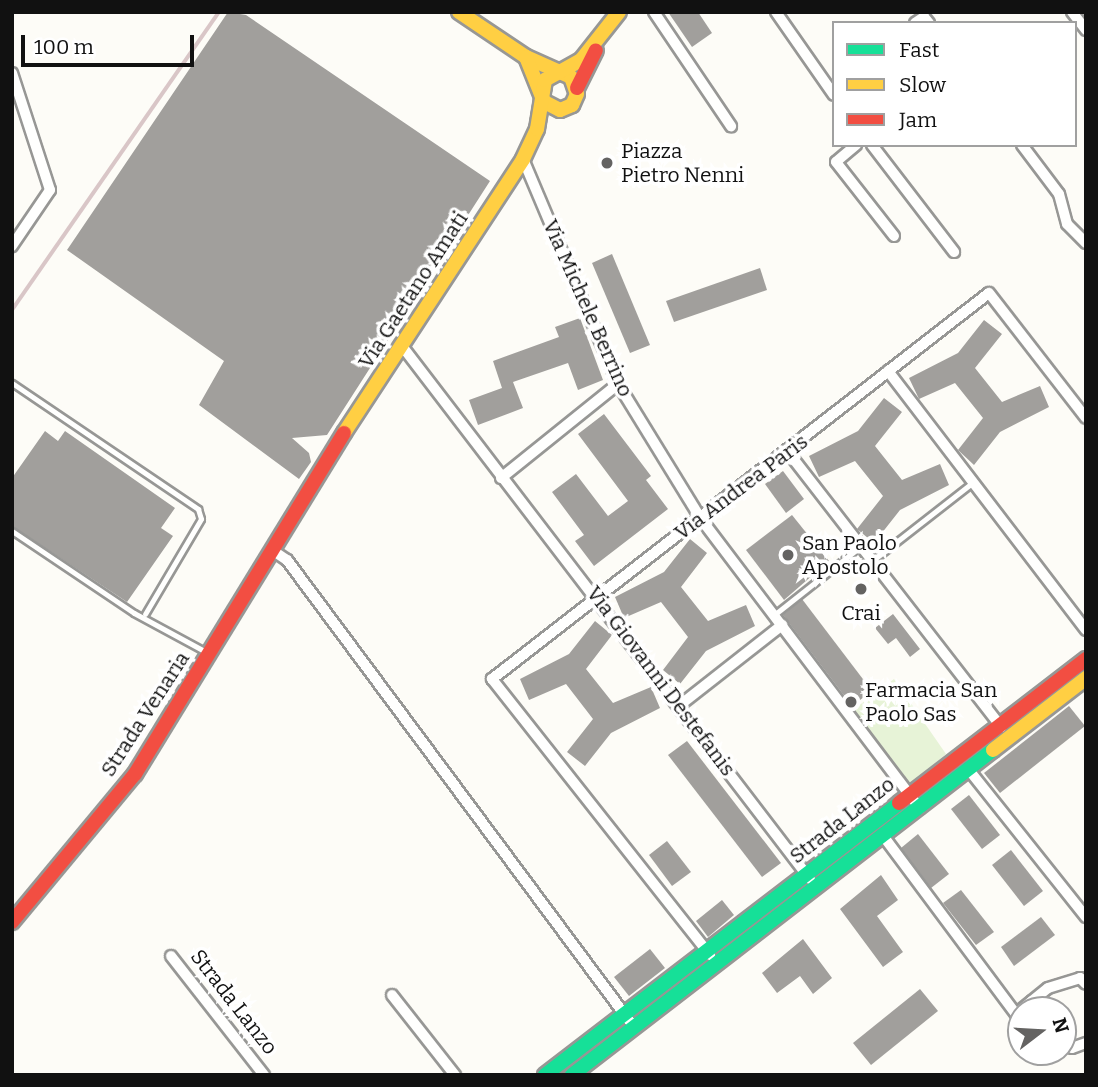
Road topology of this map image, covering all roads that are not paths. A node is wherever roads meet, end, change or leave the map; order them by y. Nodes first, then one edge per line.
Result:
1 (459, 12) edge
2 (619, 12) edge
3 (654, 12) edge
4 (776, 12) edge
5 (1072, 12) edge
6 (1086, 30) edge
7 (599, 42) junction
8 (526, 57) junction
9 (12, 73) edge
10 (560, 73) junction
11 (829, 81) edge
12 (577, 88) junction
13 (541, 95) junction
14 (558, 110) junction
15 (731, 126) dead end
16 (537, 129) junction
17 (854, 147) edge
18 (874, 147) edge
19 (1024, 147) edge
20 (523, 159) junction
21 (894, 236) dead end
22 (1086, 243) edge
23 (12, 246) edge
24 (954, 252) dead end
25 (402, 346) junction
26 (888, 371) junction
27 (12, 383) edge
28 (618, 384) junction
29 (1086, 418) edge
30 (788, 452) junction
31 (319, 472) joint
32 (501, 478) junction
33 (973, 482) junction
34 (701, 519) junction
35 (12, 531) edge
36 (861, 546) junction
37 (272, 550) junction
38 (872, 561) junction
39 (596, 594) junction
40 (145, 614) junction
41 (774, 615) junction
42 (782, 625) junction
43 (1086, 630) edge
44 (209, 654) junction
45 (1086, 659) edge
46 (1086, 678) edge
47 (680, 705) junction
48 (1001, 727) junction
49 (969, 770) junction
50 (908, 794) junction
51 (920, 809) junction
52 (884, 837) junction
53 (807, 874) junction
54 (817, 888) junction
55 (1086, 917) edge
56 (12, 922) edge
57 (707, 951) junction
58 (171, 956) dead end
59 (717, 964) junction
60 (1086, 984) edge
61 (392, 995) dead end
62 (1038, 996) edge
63 (1007, 1002) edge
64 (630, 1021) junction
65 (264, 1075) edge
66 (455, 1075) edge
67 (545, 1075) edge
68 (572, 1075) edge

1 - 8 street
2 - 7 street
3 - 15 street
4 - 11 street
5 - 6 street
7 - 10 street
7 - 12 street
8 - 10 street
8 - 13 street, Via Gaetano Amati
9 - 23 street
10 - 12 street
10 - 13 street
12 - 14 street
13 - 14 street
13 - 16 street, Via Gaetano Amati
14 - 16 street, Via Gaetano Amati
16 - 20 street, Via Gaetano Amati
17 - 21 street
18 - 24 street
19 - 22 street
20 - 25 street, Via Gaetano Amati
20 - 28 street, Via Michele Berrino
25 - 31 street, Via Gaetano Amati
25 - 32 street, Via Giovanni Destefanis
26 - 29 street, Via Andrea Paris
26 - 30 street, Via Andrea Paris
26 - 33 street
27 - 40 lane
28 - 32 street
28 - 34 street, Via Michele Berrino
30 - 34 street, Via Andrea Paris
30 - 36 street
31 - 37 street, Strada Venaria
32 - 39 street, Via Giovanni Destefanis
33 - 38 lane
33 - 43 street
34 - 39 street, Via Andrea Paris
34 - 41 street, Via Michele Berrino
35 - 40 lane
36 - 38 street
36 - 41 lane
37 - 44 street, Strada Venaria
37 - 64 street
38 - 48 street
39 - 47 street, Via Giovanni Destefanis
39 - 57 street, Via Andrea Paris
40 - 44 lane
41 - 42 street, Via Michele Berrino
42 - 47 street
42 - 50 street, Via Michele Berrino
44 - 56 street, Strada Venaria
45 - 48 street, Strada Lanzo
46 - 49 street, Strada Lanzo
47 - 53 street, Via Giovanni Destefanis
48 - 50 street, Strada Lanzo
49 - 51 street, Strada Lanzo
49 - 55 street
50 - 51 street, Via Michele Berrino
50 - 53 street, Strada Lanzo
51 - 52 street, Strada Lanzo
52 - 54 street, Strada Lanzo
52 - 63 street, Strada Lanzo
53 - 54 street, Via Giovanni Destefanis
53 - 57 street, Strada Lanzo
54 - 59 street, Strada Lanzo
57 - 59 street
57 - 64 street, Strada Lanzo
58 - 65 street, Strada Lanzo
59 - 64 street, Strada Lanzo
60 - 62 street
61 - 66 street
64 - 67 street, Strada Lanzo
64 - 68 street, Strada Lanzo

